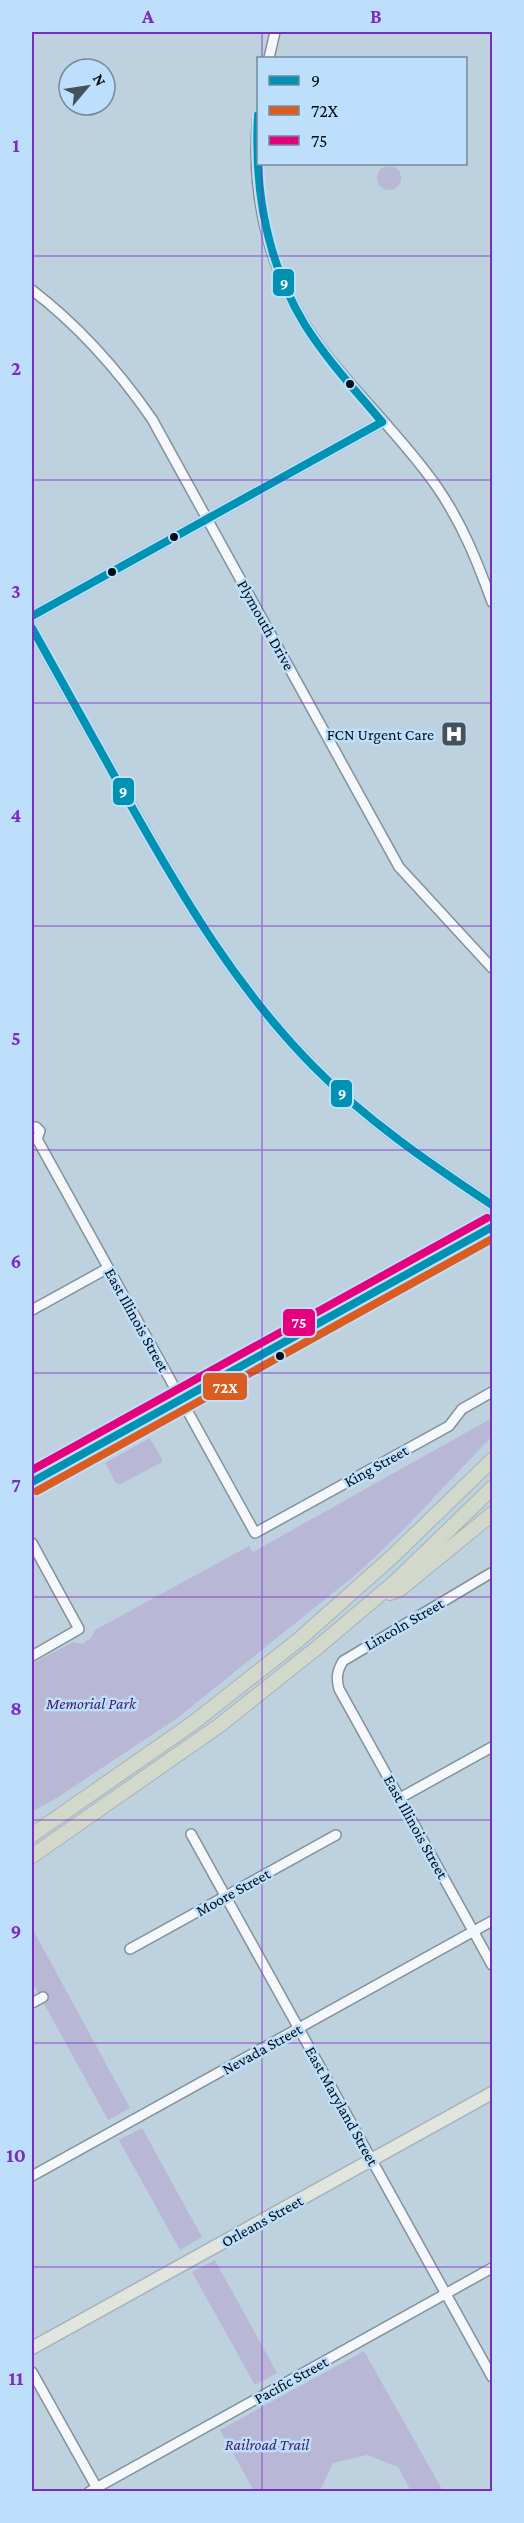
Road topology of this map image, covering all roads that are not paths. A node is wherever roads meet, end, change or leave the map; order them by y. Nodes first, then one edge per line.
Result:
1 (275, 32) edge
2 (269, 57) edge
3 (257, 130) edge
4 (32, 290) edge
5 (382, 422) junction
6 (207, 519) junction
7 (492, 602) edge
8 (32, 616) edge
9 (32, 628) edge
10 (492, 968) edge
11 (32, 1127) edge
12 (34, 1140) edge
13 (492, 1205) edge
14 (492, 1227) edge
15 (108, 1268) junction
16 (32, 1310) edge
17 (492, 1392) edge
18 (181, 1400) junction
19 (492, 1460) edge
20 (32, 1482) edge
21 (492, 1488) edge
22 (492, 1514) edge
23 (255, 1533) joint
24 (32, 1543) edge
25 (491, 1573) dead end
26 (377, 1598) junction
27 (32, 1656) edge
28 (339, 1689) joint
29 (492, 1747) edge
30 (400, 1798) junction
31 (191, 1834) dead end
32 (32, 1835) edge
33 (336, 1835) dead end
34 (32, 1856) edge
35 (226, 1896) junction
36 (492, 1921) edge
37 (474, 1931) junction
38 (130, 1949) dead end
39 (492, 1965) edge
40 (43, 1997) dead end
41 (32, 2003) edge
42 (299, 2028) junction
43 (492, 2093) edge
44 (372, 2160) junction
45 (32, 2176) edge
46 (492, 2268) edge
47 (446, 2294) junction
48 (32, 2348) edge
49 (32, 2372) edge
50 (492, 2377) edge
51 (95, 2490) edge

1 - 2 street
3 - 5 street
4 - 6 street, Plymouth Drive
5 - 6 street
5 - 7 street
6 - 8 street
6 - 10 street, Plymouth Drive
9 - 13 street
11 - 12 street, East Illinois Street
12 - 15 street, East Illinois Street
14 - 18 main road
15 - 16 street
15 - 18 street, East Illinois Street
17 - 23 street, King Street
18 - 20 main road
18 - 23 street, East Illinois Street
19 - 32 highway
21 - 26 highway
22 - 26 highway
24 - 27 street
25 - 28 street, Lincoln Street
26 - 34 highway
28 - 30 street, East Illinois Street
29 - 30 street
30 - 37 street, East Illinois Street
31 - 35 street, East Maryland Street
33 - 35 street, Moore Street
35 - 38 street, Moore Street
35 - 42 street, East Maryland Street
36 - 37 street, Nevada Street
37 - 39 street, East Illinois Street
37 - 42 street, Nevada Street
40 - 41 street
42 - 44 street, East Maryland Street
42 - 45 street, Nevada Street
43 - 44 main road, Orleans Street
44 - 47 street, East Maryland Street
44 - 48 main road, Orleans Street
46 - 47 street, Pacific Street
47 - 50 street, East Maryland Street
47 - 51 street, Pacific Street
49 - 51 street

